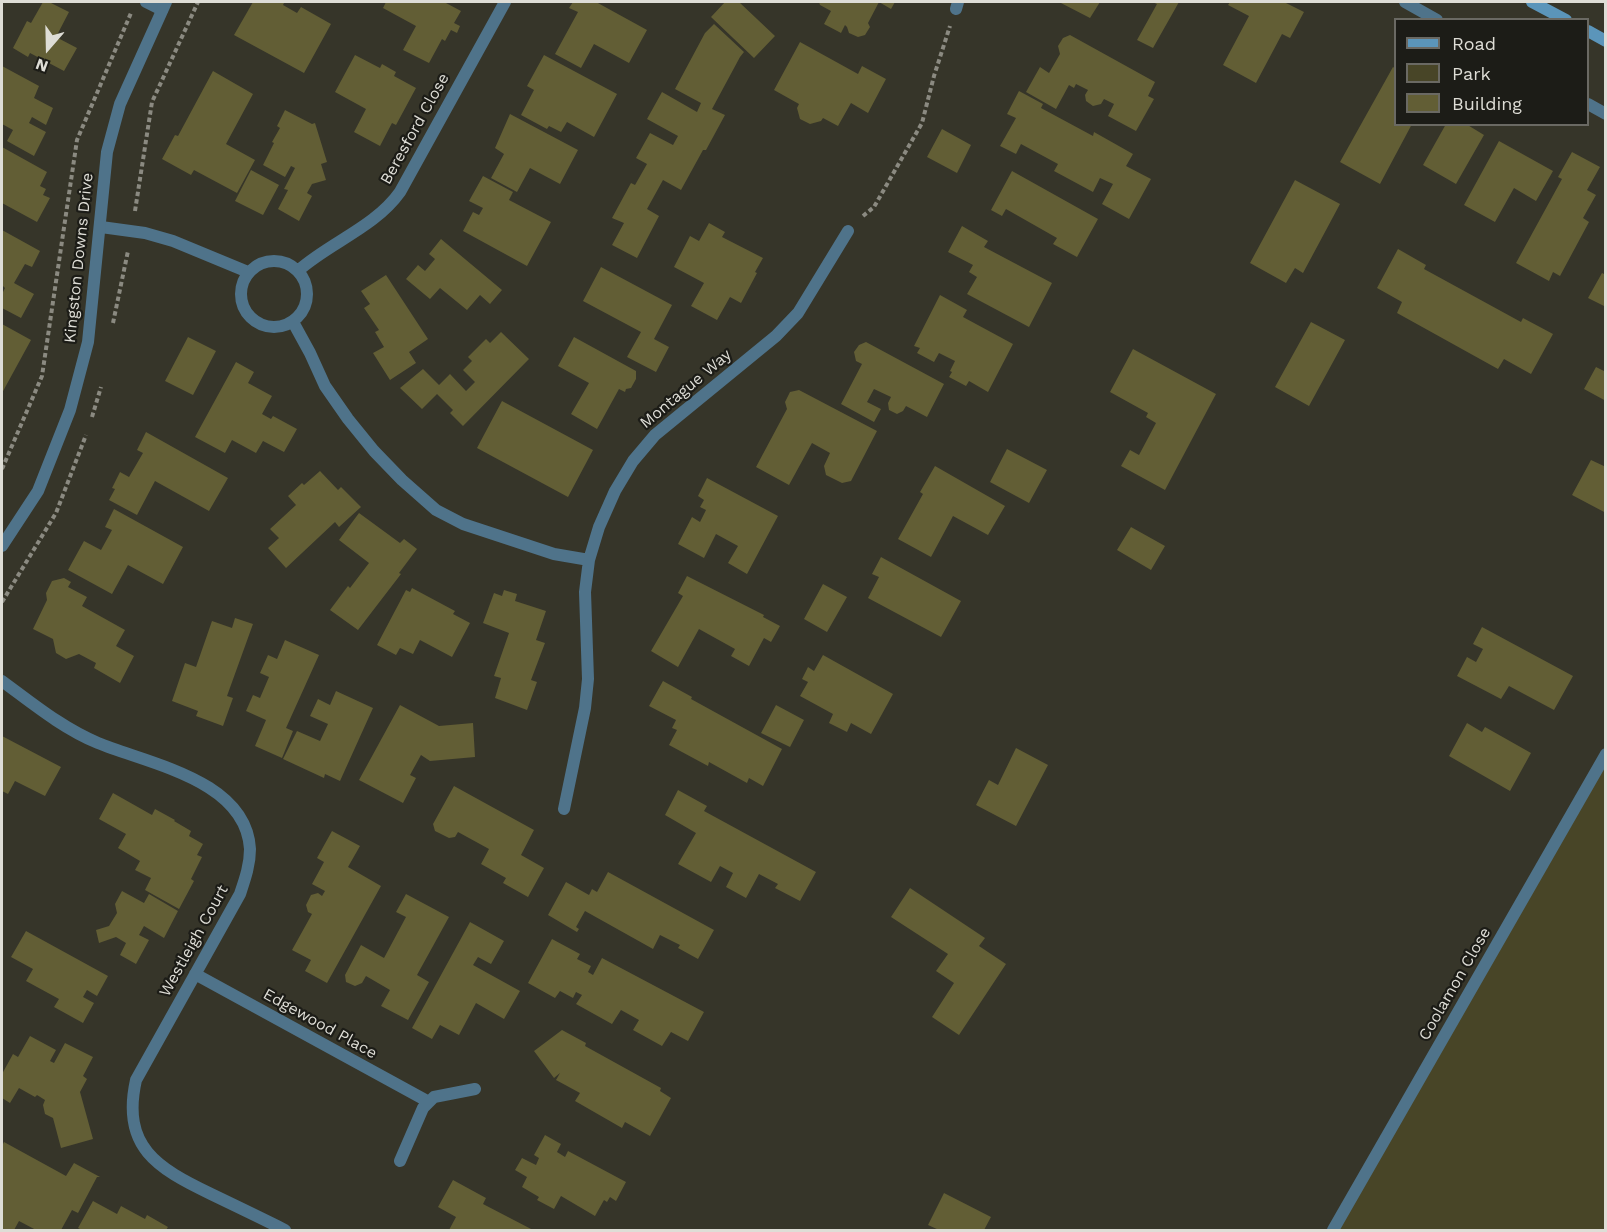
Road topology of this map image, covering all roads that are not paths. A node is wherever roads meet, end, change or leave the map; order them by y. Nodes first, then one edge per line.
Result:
1 (146, 2) edge
2 (505, 2) edge
3 (1405, 2) edge
4 (1532, 2) edge
5 (164, 6) edge
6 (1433, 18) edge
7 (1562, 18) edge
8 (1589, 32) edge
9 (1605, 41) edge
10 (1589, 105) edge
11 (1605, 114) edge
12 (101, 227) junction
13 (848, 231) road end
14 (299, 270) junction
15 (248, 272) junction
16 (293, 322) junction
17 (2, 546) edge
18 (590, 560) junction
19 (2, 681) edge
20 (1605, 754) edge
21 (564, 809) dead end
22 (195, 974) junction
23 (475, 1089) dead end
24 (429, 1102) junction
25 (400, 1161) dead end
26 (285, 1230) edge
27 (1333, 1230) edge

1 - 5 street
2 - 14 street, Beresford Close
3 - 6 street
4 - 7 main road
5 - 12 street, Kingston Downs Drive
8 - 9 main road
10 - 11 street
12 - 15 street
12 - 17 street, Kingston Downs Drive
13 - 18 street, Montague Way
14 - 15 street
14 - 16 street
15 - 16 street
16 - 18 street
18 - 21 street, Montague Way
19 - 22 street, Westleigh Court
20 - 27 street, Coolamon Close
22 - 24 street, Edgewood Place
22 - 26 street, Westleigh Court
23 - 24 street
24 - 25 street

